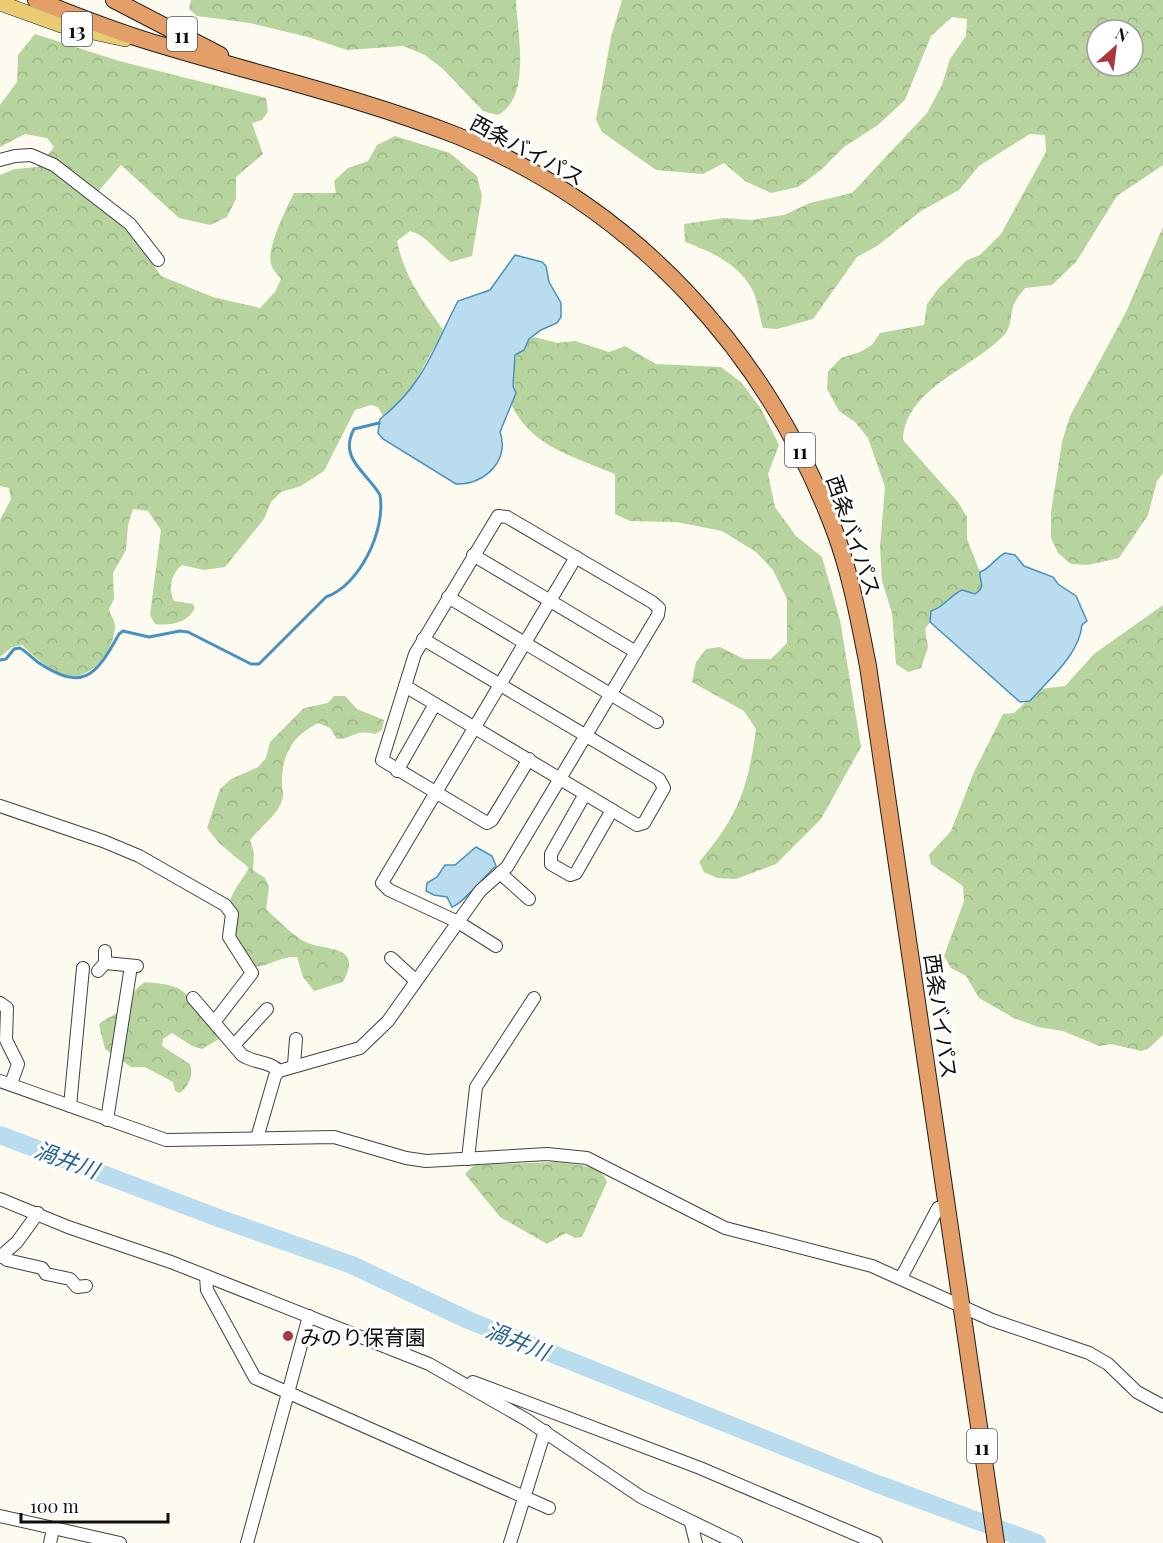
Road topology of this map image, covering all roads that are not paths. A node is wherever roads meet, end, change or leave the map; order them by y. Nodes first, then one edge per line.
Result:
1 (36, 0) edge
2 (114, 0) edge
3 (0, 3) edge
4 (157, 44) junction
5 (249, 70) junction
6 (0, 160) edge
7 (158, 260) dead end
8 (473, 555) junction
9 (576, 557) junction
10 (448, 597) junction
11 (550, 601) junction
12 (423, 639) junction
13 (525, 643) junction
14 (636, 652) junction
15 (500, 684) junction
16 (405, 686) junction
17 (611, 694) junction
18 (435, 704) junction
19 (657, 722) dead end
20 (475, 727) junction
21 (586, 735) junction
22 (529, 759) junction
23 (397, 771) junction
24 (560, 778) junction
25 (435, 794) junction
26 (585, 794) junction
27 (0, 806) edge
28 (612, 810) junction
29 (500, 873) junction
30 (529, 899) dead end
31 (458, 922) junction
32 (496, 946) dead end
33 (392, 958) dead end
34 (103, 962) dead end
35 (83, 968) dead end
36 (416, 981) junction
37 (193, 998) dead end
38 (534, 998) dead end
39 (0, 1003) edge
40 (267, 1010) dead end
41 (215, 1021) junction
42 (296, 1039) dead end
43 (235, 1044) junction
44 (294, 1065) junction
45 (279, 1071) junction
46 (5, 1082) edge
47 (70, 1106) junction
48 (107, 1120) junction
49 (257, 1138) junction
50 (468, 1159) junction
51 (0, 1199) edge
52 (948, 1207) junction
53 (38, 1213) junction
54 (1, 1257) edge
55 (206, 1276) junction
56 (901, 1278) junction
57 (87, 1286) dead end
58 (963, 1307) junction
59 (309, 1316) junction
60 (452, 1376) junction
61 (287, 1393) junction
62 (1163, 1406) edge
63 (546, 1431) junction
64 (524, 1497) junction
65 (549, 1508) dead end
66 (0, 1516) edge
67 (691, 1523) junction
68 (53, 1529) junction
69 (50, 1543) edge
70 (120, 1543) edge
71 (247, 1543) edge
72 (510, 1543) edge
73 (696, 1543) edge
74 (736, 1543) edge
75 (876, 1543) edge
76 (996, 1543) edge

1 - 4 highway, 西条バイパス / 11
2 - 5 highway, 11
3 - 4 main road, 13
4 - 5 highway, 西条バイパス / 11
5 - 52 highway, 西条バイパス / 11
6 - 7 street
8 - 9 street
8 - 10 street
8 - 11 street
9 - 11 street
9 - 14 street
10 - 12 street
10 - 13 street
11 - 13 street
11 - 14 street
12 - 15 street
12 - 16 street
13 - 15 street
13 - 17 street
14 - 17 street
15 - 20 street
15 - 21 street
16 - 18 street
16 - 23 street
17 - 19 street
17 - 21 street
18 - 20 street
18 - 23 street
20 - 22 street
20 - 25 street
21 - 24 street
21 - 28 street
22 - 24 street
22 - 25 street
23 - 25 street
24 - 26 street
24 - 29 street
25 - 31 street
26 - 28 street
26 - 28 street
27 - 41 street
29 - 30 street
29 - 31 street
31 - 32 street
31 - 36 street
33 - 36 street
34 - 48 street
35 - 47 street
36 - 44 street
37 - 41 street
38 - 50 street
39 - 46 street
40 - 43 street
41 - 43 street
42 - 44 street
43 - 45 street
44 - 45 street
45 - 49 street
46 - 47 street
47 - 48 street
48 - 49 street
49 - 50 street
50 - 56 street
51 - 53 street
52 - 56 street
52 - 58 highway, 西条バイパス / 11
53 - 54 street
53 - 55 street
54 - 57 street
55 - 59 street
55 - 61 street
56 - 58 street
58 - 62 street
58 - 76 highway, 西条バイパス / 11
59 - 60 street
59 - 61 street
60 - 63 street
60 - 75 street
61 - 64 street
61 - 71 street
63 - 64 street
63 - 67 street
64 - 65 street
64 - 72 street
66 - 68 street
67 - 73 street
67 - 74 street
68 - 69 street
68 - 70 street

